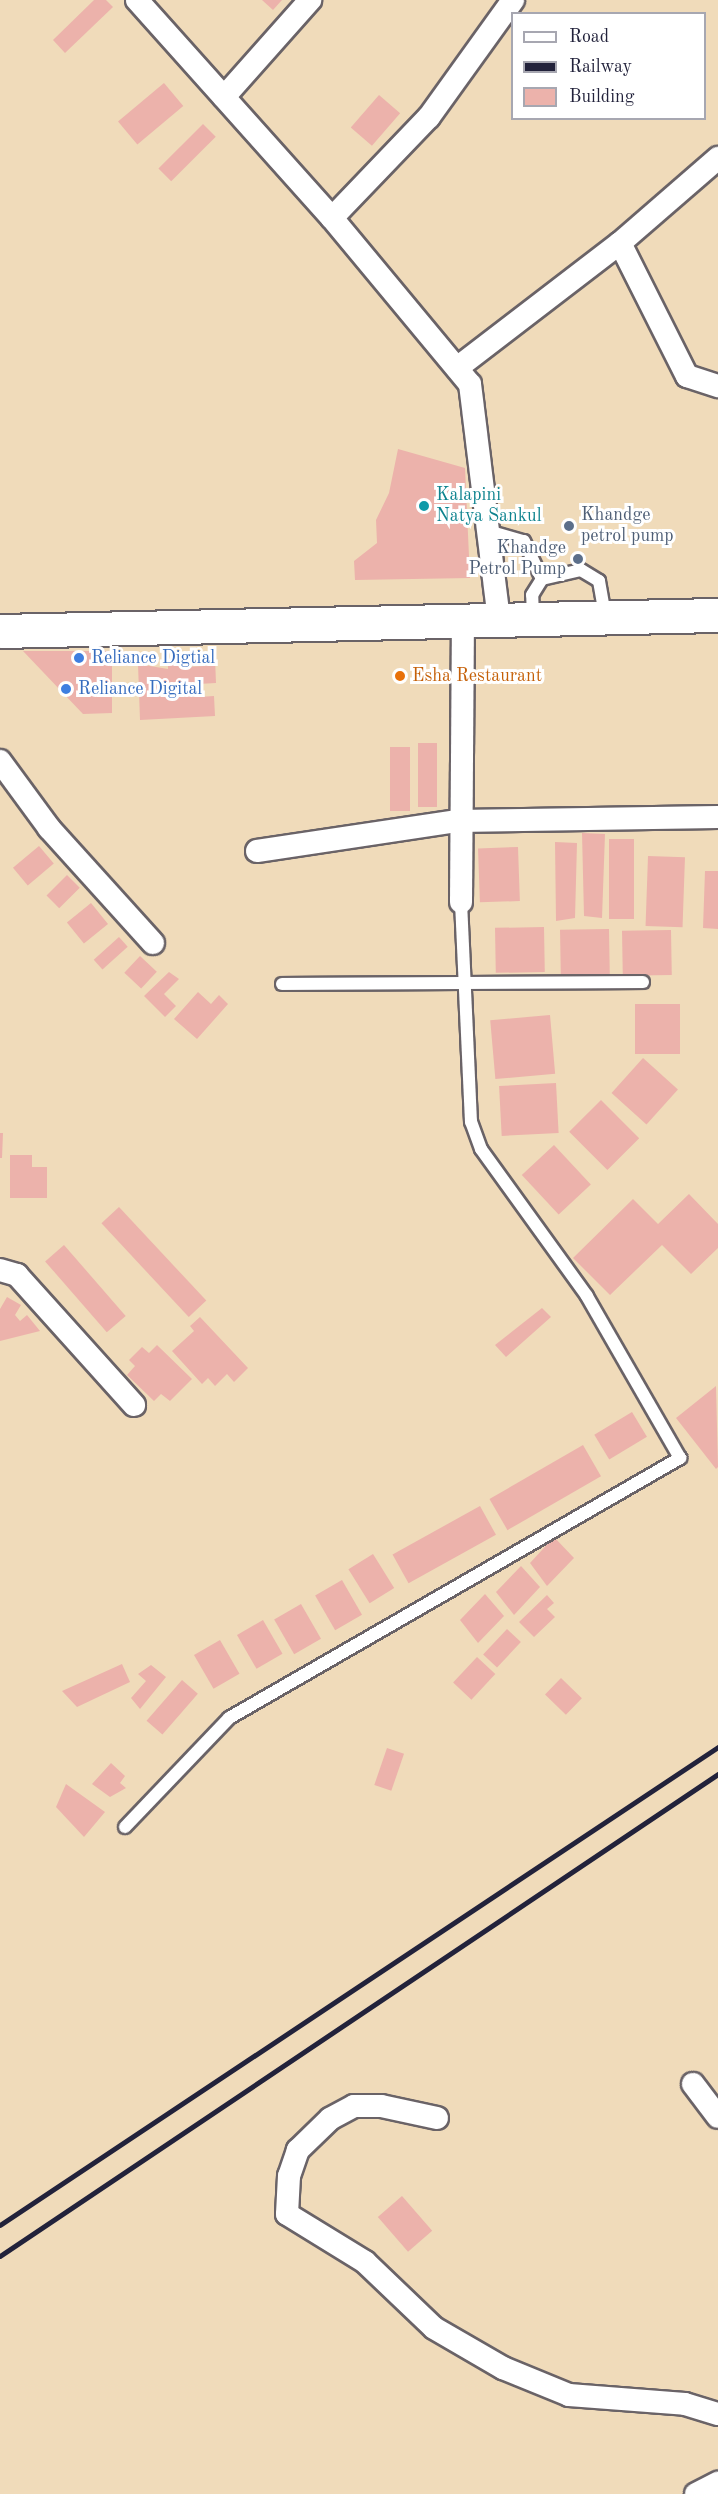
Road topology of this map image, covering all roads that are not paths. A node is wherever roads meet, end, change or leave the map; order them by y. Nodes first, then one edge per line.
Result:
1 (137, 0) edge
2 (310, 0) edge
3 (513, 0) edge
4 (224, 97) junction
5 (718, 158) edge
6 (332, 218) junction
7 (620, 243) junction
8 (457, 368) junction
9 (718, 386) edge
10 (488, 531) junction
11 (542, 579) junction
12 (718, 615) edge
13 (605, 617) junction
14 (533, 619) junction
15 (499, 620) junction
16 (463, 621) junction
17 (0, 631) edge
18 (0, 761) edge
19 (718, 817) edge
20 (458, 821) junction
21 (257, 851) dead end
22 (461, 902) joint
23 (153, 943) dead end
24 (644, 982) dead end
25 (465, 983) junction
26 (282, 984) dead end
27 (0, 1270) edge
28 (134, 1405) dead end
29 (125, 1827) dead end
30 (693, 2084) dead end
31 (718, 2117) edge
32 (437, 2118) dead end
33 (718, 2414) edge
34 (718, 2483) edge
35 (696, 2494) edge

1 - 4 street
2 - 4 street
3 - 6 street
4 - 6 street
5 - 7 street
6 - 8 street
7 - 8 street
7 - 9 street
8 - 10 street
10 - 11 lane
10 - 15 street
11 - 13 lane
11 - 14 lane
12 - 13 main road
13 - 14 main road
14 - 15 main road
15 - 16 main road
16 - 17 main road
16 - 20 street
18 - 23 street
19 - 20 street
20 - 21 street
20 - 22 street
22 - 25 lane
24 - 25 lane
25 - 26 lane
25 - 29 lane
27 - 28 street
30 - 31 street
32 - 33 street
34 - 35 street

